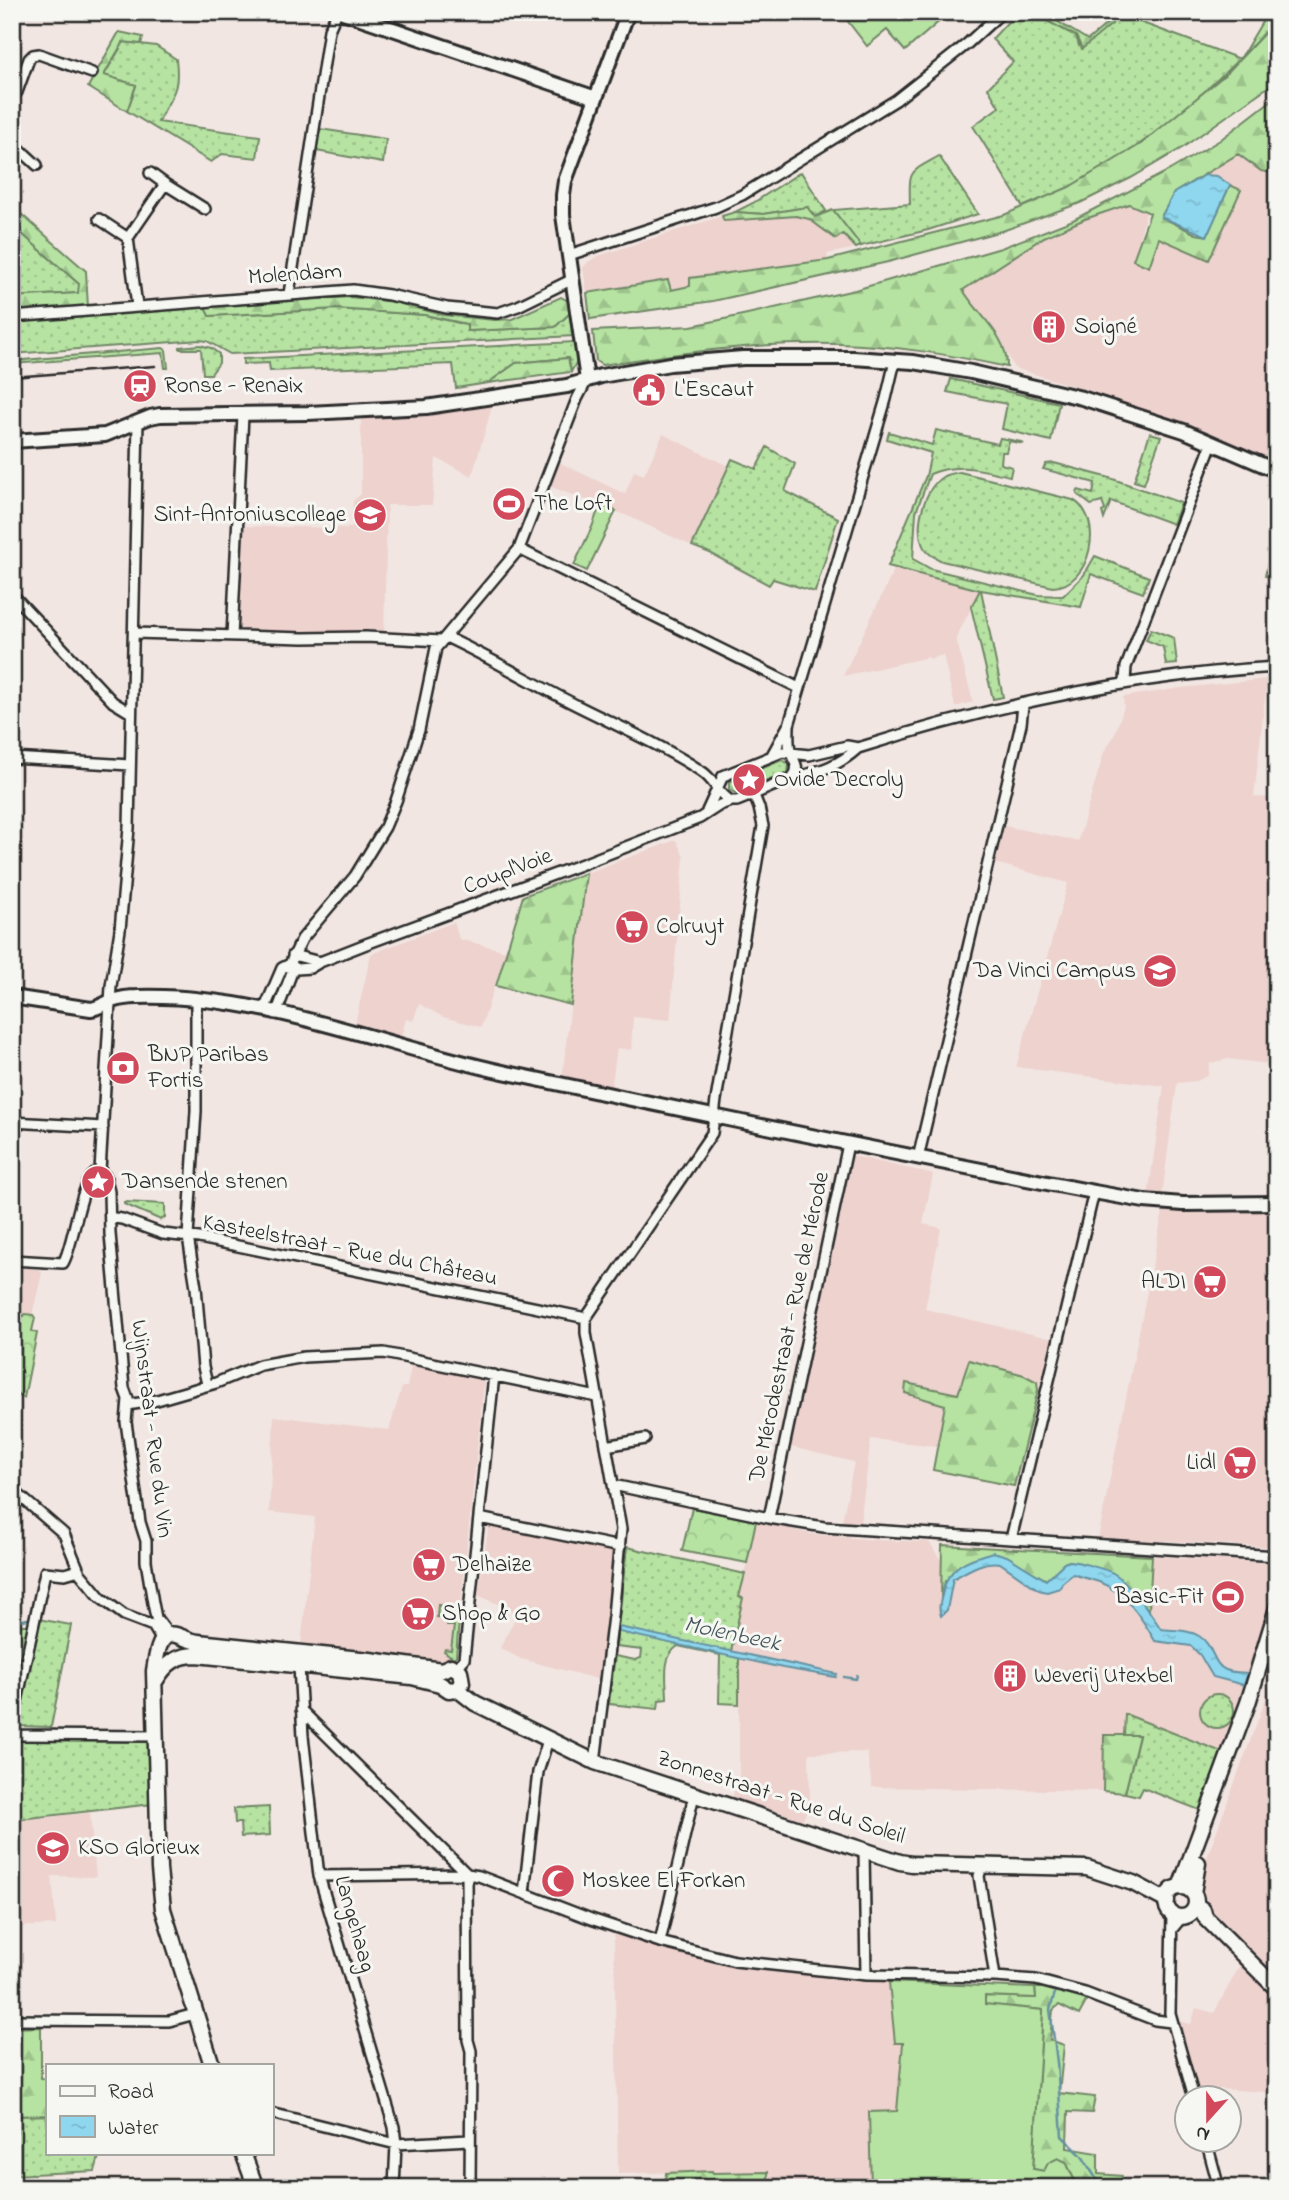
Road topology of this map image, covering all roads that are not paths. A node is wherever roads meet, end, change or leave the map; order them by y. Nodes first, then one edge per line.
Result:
1 (340, 12) edge
2 (628, 12) edge
3 (1002, 12) edge
4 (92, 73) dead end
5 (12, 97) edge
6 (596, 98) junction
7 (12, 142) edge
8 (37, 166) dead end
9 (150, 173) dead end
10 (165, 184) junction
11 (205, 209) dead end
12 (99, 219) dead end
13 (128, 238) junction
14 (569, 256) junction
15 (574, 285) junction
16 (289, 294) junction
17 (137, 306) junction
18 (12, 317) edge
19 (895, 360) junction
20 (587, 380) junction
21 (243, 415) junction
22 (138, 421) junction
23 (12, 441) edge
24 (1212, 443) junction
25 (1277, 471) edge
26 (519, 549) junction
27 (12, 594) edge
28 (134, 633) junction
29 (232, 636) junction
30 (443, 639) junction
31 (1277, 667) edge
32 (1125, 682) junction
33 (799, 688) junction
34 (1023, 705) junction
35 (131, 713) junction
36 (789, 724) junction
37 (858, 748) junction
38 (791, 754) junction
39 (772, 755) junction
40 (12, 758) edge
41 (130, 765) junction
42 (793, 778) junction
43 (718, 787) junction
44 (754, 795) junction
45 (731, 801) junction
46 (706, 814) junction
47 (292, 959) junction
48 (12, 997) edge
49 (196, 999) junction
50 (112, 1001) junction
51 (270, 1012) junction
52 (715, 1117) junction
53 (12, 1122) edge
54 (103, 1127) junction
55 (848, 1144) junction
56 (918, 1158) junction
57 (100, 1171) junction
58 (1094, 1192) junction
59 (1277, 1203) edge
60 (110, 1222) junction
61 (188, 1237) junction
62 (12, 1260) edge
63 (586, 1318) junction
64 (495, 1375) junction
65 (207, 1384) junction
66 (597, 1397) junction
67 (128, 1405) junction
68 (645, 1439) dead end
69 (606, 1446) junction
70 (613, 1485) junction
71 (12, 1489) edge
72 (479, 1518) junction
73 (769, 1518) junction
74 (1011, 1539) junction
75 (620, 1547) junction
76 (1277, 1556) edge
77 (79, 1570) junction
78 (1277, 1608) edge
79 (1277, 1634) edge
80 (168, 1640) junction
81 (178, 1658) junction
82 (298, 1659) junction
83 (457, 1668) junction
84 (441, 1677) junction
85 (156, 1680) junction
86 (457, 1689) junction
87 (301, 1710) junction
88 (157, 1736) junction
89 (548, 1740) junction
90 (595, 1762) junction
91 (694, 1795) junction
92 (864, 1851) junction
93 (982, 1867) junction
94 (467, 1874) junction
95 (320, 1876) junction
96 (524, 1893) junction
97 (1184, 1904) junction
98 (660, 1942) junction
99 (866, 1975) junction
100 (995, 1977) junction
101 (1277, 1989) edge
102 (195, 2014) junction
103 (12, 2020) edge
104 (1171, 2022) junction
105 (212, 2064) edge
106 (1190, 2084) edge
107 (273, 2113) edge
108 (469, 2140) junction
109 (396, 2144) junction
110 (243, 2154) edge
111 (1210, 2154) edge
112 (256, 2188) edge
113 (394, 2188) edge
114 (470, 2188) edge
115 (1219, 2188) edge

1 - 6 street
1 - 16 street
2 - 6 street
3 - 14 street
4 - 5 street
6 - 14 street
7 - 8 street
9 - 10 street
10 - 11 street
10 - 13 street
12 - 13 street
13 - 17 street
14 - 15 street
15 - 16 street, Molendam
15 - 20 street
16 - 17 street, Molendam
17 - 18 street, Molendam
19 - 20 street
19 - 24 street
19 - 33 street
20 - 21 street
20 - 26 street
21 - 22 street
21 - 29 street
22 - 23 street
22 - 28 street
24 - 25 street
24 - 32 street
26 - 30 street
26 - 33 street
27 - 35 street
28 - 29 street
28 - 35 street
29 - 30 street
30 - 43 street
30 - 47 street
31 - 32 street
32 - 34 street
33 - 36 street
34 - 37 street
34 - 56 street
35 - 41 street
36 - 38 street
36 - 39 street
37 - 38 street
37 - 42 street, Coupl'Voie
38 - 39 street
38 - 42 street
39 - 43 street
40 - 41 street
41 - 50 street
42 - 44 street, Coupl'Voie
43 - 45 street
43 - 46 street
44 - 45 street, Coupl'Voie
44 - 52 street
45 - 46 street, Coupl'Voie
46 - 47 street, Coupl'Voie
47 - 51 street
48 - 50 street
49 - 50 street
49 - 51 street
49 - 61 street
50 - 54 street
51 - 52 street
52 - 55 street
52 - 63 street
53 - 54 street
54 - 57 street
55 - 56 street
55 - 73 street, De Mérodestraat - Rue de Mérode
56 - 58 street
57 - 60 street, Wijnstraat - Rue du Vin
57 - 62 street
58 - 59 street
58 - 74 street
60 - 61 street, Kasteelstraat - Rue du Château
60 - 67 street, Wijnstraat - Rue du Vin
61 - 63 street, Kasteelstraat - Rue du Château
61 - 65 street
63 - 66 street
64 - 65 street
64 - 66 street
64 - 72 street
65 - 67 street
66 - 69 street
67 - 80 street, Wijnstraat - Rue du Vin
68 - 69 street
69 - 70 street
70 - 73 street
70 - 75 street
71 - 77 street
72 - 75 street
72 - 83 street
73 - 74 street
74 - 76 street
75 - 90 street
77 - 80 street
77 - 88 street
78 - 97 main road
79 - 97 main road
80 - 81 main road
80 - 81 main road
80 - 82 main road
80 - 85 main road
81 - 82 main road
81 - 85 main road
82 - 84 main road
82 - 87 street, Langehaag
83 - 84 main road
83 - 86 main road
84 - 86 main road
85 - 88 main road
86 - 89 main road, Zonnestraat - Rue du Soleil
87 - 94 street
87 - 95 street, Langehaag
88 - 102 main road
89 - 90 main road, Zonnestraat - Rue du Soleil
89 - 96 street
90 - 91 main road, Zonnestraat - Rue du Soleil
91 - 92 main road, Zonnestraat - Rue du Soleil
91 - 98 street
92 - 93 main road, Zonnestraat - Rue du Soleil
92 - 99 street
93 - 97 main road, Zonnestraat - Rue du Soleil
93 - 100 street
94 - 95 street
94 - 96 street
94 - 108 street
95 - 109 street, Langehaag
96 - 98 street
97 - 101 main road
97 - 104 street
98 - 99 street
99 - 100 street
100 - 104 street
102 - 103 street
102 - 105 main road
104 - 106 street
107 - 109 street
108 - 109 street
108 - 114 street
109 - 113 street, Langehaag
110 - 112 main road
111 - 115 street

